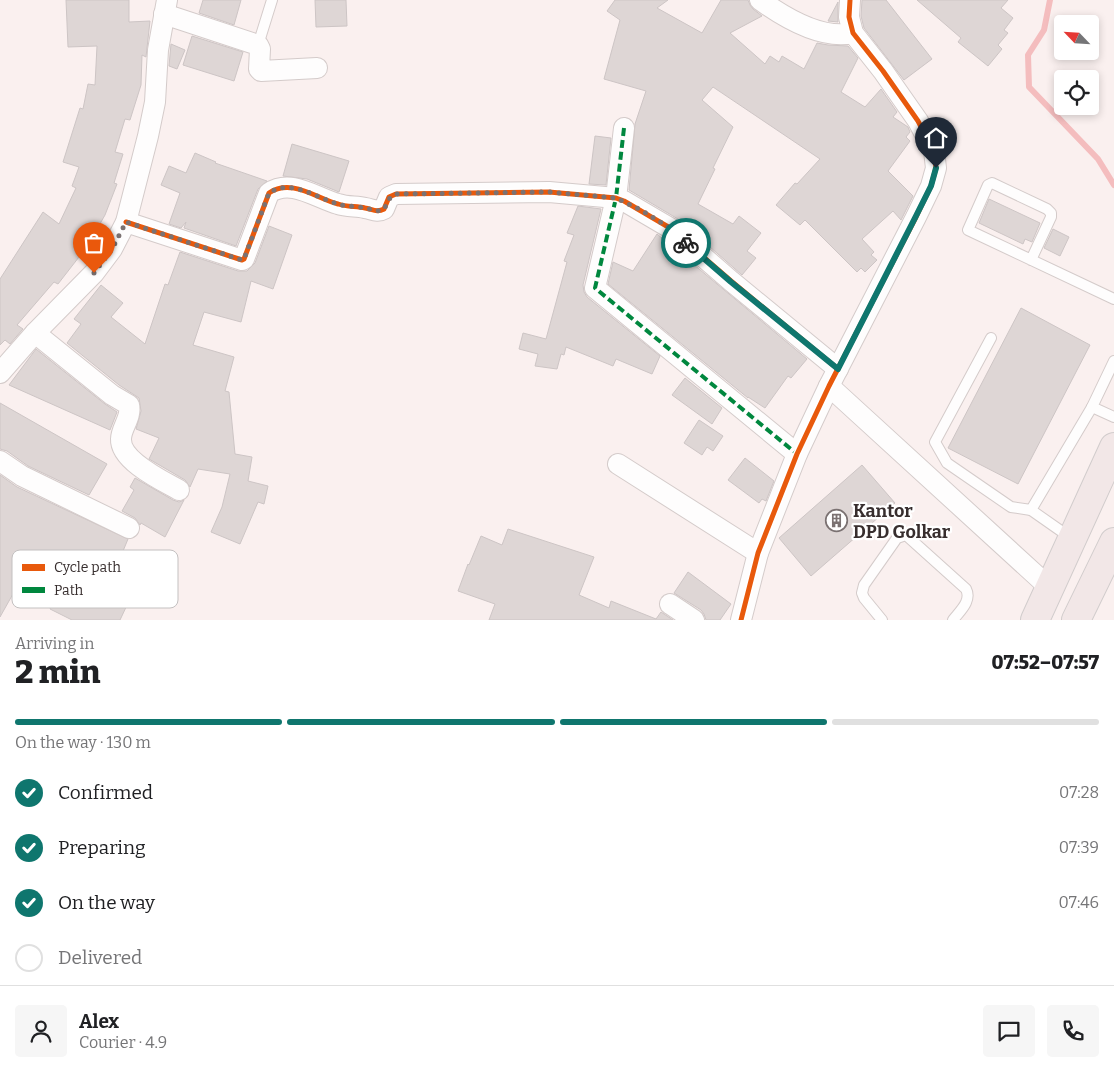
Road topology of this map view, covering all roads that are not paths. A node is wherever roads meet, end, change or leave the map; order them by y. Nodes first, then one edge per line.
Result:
1 (272, 0) edge
2 (760, 0) edge
3 (850, 0) edge
4 (166, 7) edge
5 (853, 33) junction
6 (258, 45) junction
7 (318, 68) dead end
8 (624, 128) dead end
9 (616, 198) junction
10 (126, 222) junction
11 (1032, 260) junction
12 (1114, 299) edge
13 (35, 333) junction
14 (990, 338) dead end
15 (1114, 360) edge
16 (0, 373) edge
17 (834, 377) junction
18 (1092, 406) junction
19 (1114, 416) edge
20 (1114, 448) edge
21 (797, 454) junction
22 (0, 461) edge
23 (618, 464) dead end
24 (179, 490) dead end
25 (1031, 510) junction
26 (129, 528) dead end
27 (1073, 540) junction
28 (1114, 542) edge
29 (758, 552) junction
30 (1050, 588) junction
31 (670, 604) dead end
32 (694, 620) edge
33 (741, 620) edge
34 (882, 620) edge
35 (953, 620) edge
36 (1035, 620) edge
37 (1076, 620) edge

1 - 6 lane
2 - 5 street
3 - 5 street
4 - 6 street
4 - 10 street
5 - 17 street
6 - 7 street
8 - 9 street
9 - 10 street
9 - 17 street
9 - 21 street
10 - 13 street
11 - 11 lane
11 - 12 lane
13 - 16 street
13 - 24 street
14 - 25 lane
15 - 18 lane
17 - 21 street
17 - 30 street
18 - 19 lane
18 - 25 lane
20 - 27 main road
21 - 29 street
22 - 26 street
23 - 29 street
25 - 27 lane
27 - 30 main road
28 - 37 main road
29 - 33 street
30 - 36 main road
31 - 32 street
34 - 35 lane

